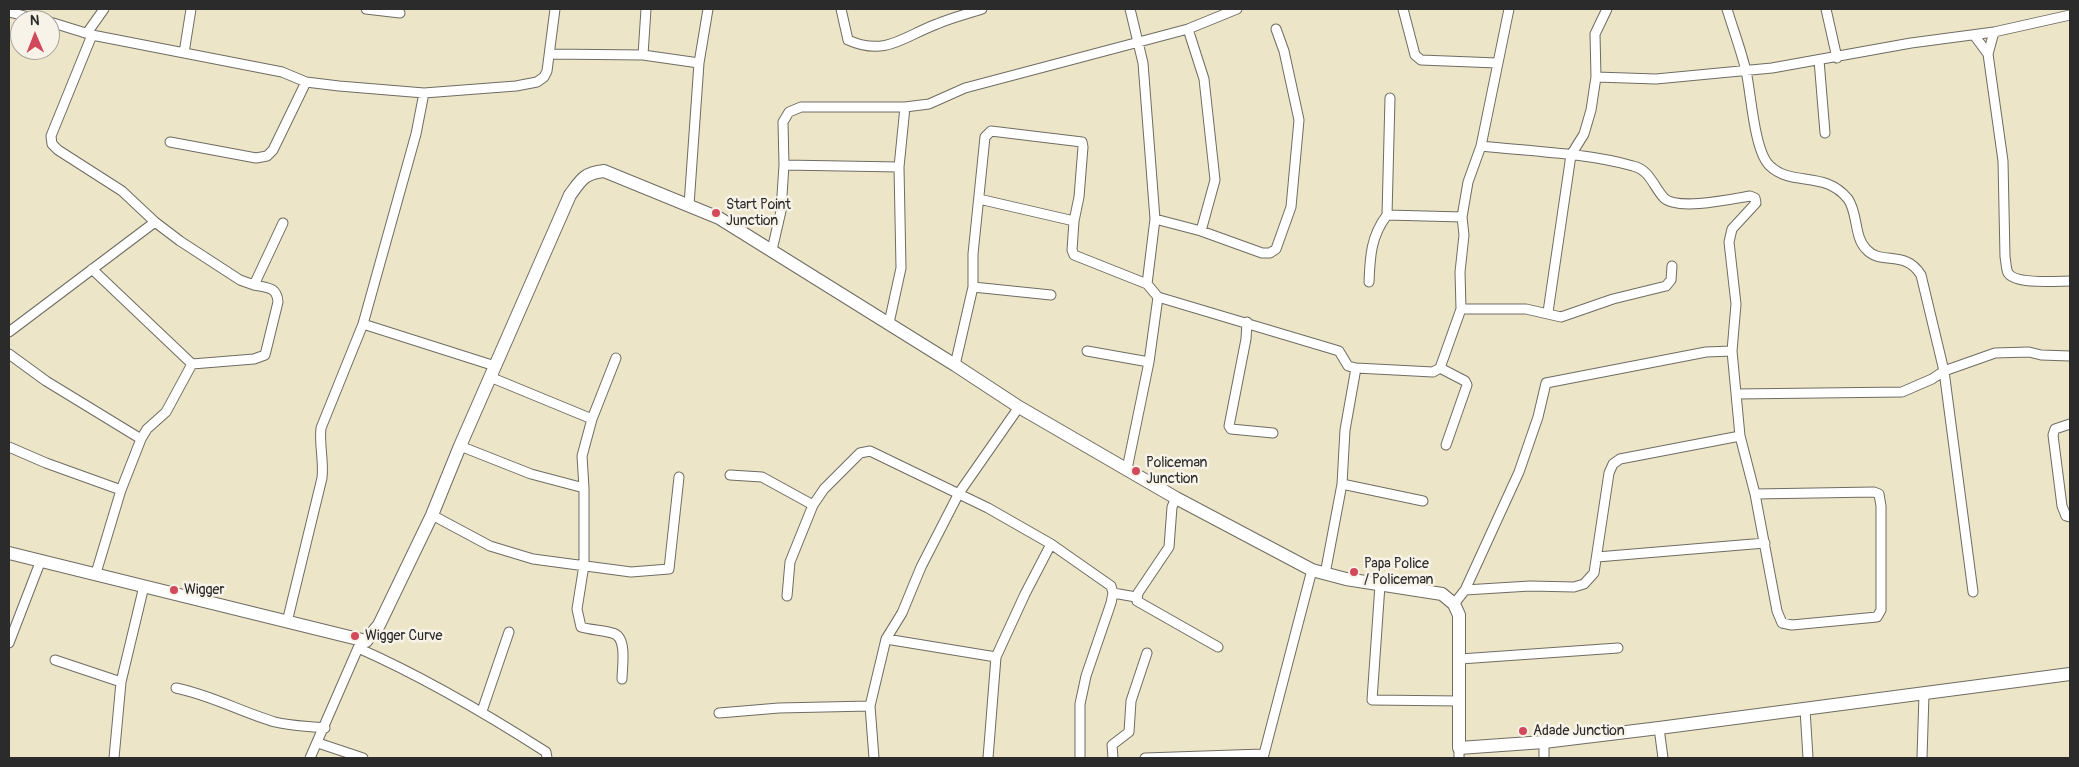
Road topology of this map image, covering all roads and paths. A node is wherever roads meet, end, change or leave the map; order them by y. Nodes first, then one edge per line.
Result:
1 (104, 9) edge
2 (191, 9) edge
3 (366, 9) edge
4 (555, 9) edge
5 (646, 9) edge
6 (708, 9) edge
7 (841, 9) edge
8 (982, 9) edge
9 (1130, 9) edge
10 (1237, 9) edge
11 (1403, 9) edge
12 (1509, 9) edge
13 (1607, 9) edge
14 (1727, 9) edge
15 (1826, 9) edge
16 (400, 13) dead end
17 (2070, 15) edge
18 (60, 25) edge
19 (1276, 28) dead end
20 (1188, 29) junction
21 (1994, 32) junction
22 (90, 34) junction
23 (1974, 35) junction
24 (1138, 42) junction
25 (184, 53) junction
26 (550, 54) junction
27 (1988, 54) junction
28 (643, 55) junction
29 (1837, 58) junction
30 (1819, 60) junction
31 (699, 63) junction
32 (1497, 63) junction
33 (1746, 70) junction
34 (1596, 77) junction
35 (306, 82) junction
36 (424, 93) junction
37 (1390, 98) dead end
38 (905, 107) junction
39 (1825, 134) dead end
40 (170, 142) dead end
41 (1481, 146) junction
42 (1571, 155) junction
43 (784, 165) junction
44 (899, 167) junction
45 (979, 199) junction
46 (689, 205) junction
47 (1387, 215) junction
48 (1462, 217) junction
49 (1155, 219) junction
50 (1074, 221) junction
51 (154, 222) junction
52 (283, 223) dead end
53 (1201, 231) junction
54 (772, 250) junction
55 (1672, 266) dead end
56 (92, 269) junction
57 (2070, 281) edge
58 (1369, 282) dead end
59 (1147, 284) junction
60 (254, 285) junction
61 (973, 286) junction
62 (1050, 295) dead end
63 (1158, 297) junction
64 (1461, 309) junction
65 (1548, 312) junction
66 (1247, 322) junction
67 (889, 323) junction
68 (363, 324) junction
69 (9, 332) edge
70 (1087, 351) dead end
71 (1732, 351) junction
72 (9, 354) edge
73 (2070, 356) edge
74 (616, 358) dead end
75 (1149, 362) junction
76 (192, 364) junction
77 (955, 365) junction
78 (1356, 368) junction
79 (1440, 368) junction
80 (1944, 370) junction
81 (492, 372) junction
82 (1736, 394) junction
83 (1019, 407) junction
84 (592, 419) junction
85 (2070, 424) edge
86 (1273, 433) dead end
87 (1740, 436) junction
88 (141, 439) junction
89 (1446, 445) dead end
90 (460, 446) junction
91 (9, 447) edge
92 (1127, 469) junction
93 (730, 475) dead end
94 (679, 477) dead end
95 (1342, 484) junction
96 (584, 488) junction
97 (121, 490) junction
98 (959, 493) junction
99 (1755, 494) junction
100 (1176, 498) junction
101 (1423, 501) dead end
102 (813, 505) junction
103 (432, 515) junction
104 (2070, 517) edge
105 (1765, 543) junction
106 (1051, 544) junction
107 (9, 553) edge
108 (1597, 557) junction
109 (41, 560) junction
110 (584, 565) junction
111 (1312, 570) junction
112 (96, 573) junction
113 (1325, 574) junction
114 (1380, 585) junction
115 (144, 586) junction
116 (1464, 590) junction
117 (1973, 592) dead end
118 (1113, 593) junction
119 (787, 596) dead end
120 (1136, 597) junction
121 (1454, 604) junction
122 (287, 622) junction
123 (509, 632) dead end
124 (886, 639) junction
125 (9, 643) edge
126 (362, 645) junction
127 (1218, 647) dead end
128 (1618, 648) dead end
129 (1147, 653) dead end
130 (996, 657) junction
131 (55, 660) dead end
132 (1460, 660) junction
133 (2070, 674) edge
134 (622, 679) dead end
135 (121, 682) junction
136 (176, 688) dead end
137 (1924, 694) junction
138 (1460, 701) junction
139 (870, 706) junction
140 (1805, 709) junction
141 (482, 711) junction
142 (719, 713) dead end
143 (325, 728) junction
144 (1659, 728) junction
145 (1544, 742) junction
146 (318, 743) junction
147 (1459, 753) edge
148 (1263, 756) edge
149 (114, 758) edge
150 (310, 758) edge
151 (362, 758) edge
152 (547, 758) edge
153 (874, 758) edge
154 (988, 758) edge
155 (1080, 758) edge
156 (1113, 758) edge
157 (1145, 758) edge
158 (1544, 758) edge
159 (1663, 758) edge
160 (1808, 758) edge
161 (1922, 758) edge

1 - 22 street
2 - 25 street
3 - 16 street
4 - 26 street
5 - 28 street
6 - 31 street
7 - 8 street
9 - 24 street
10 - 20 street
11 - 32 street
12 - 32 street
13 - 34 street
14 - 33 street
15 - 29 street
17 - 21 street
18 - 22 street
19 - 53 street
20 - 24 street
20 - 53 street
21 - 23 street
21 - 27 street
22 - 25 street
22 - 51 street
23 - 27 street
23 - 29 street
24 - 38 street
24 - 49 street
25 - 35 street
26 - 28 street
26 - 36 street
27 - 57 street
28 - 31 street
29 - 30 street
30 - 33 street
30 - 39 street
31 - 46 street
32 - 41 street
33 - 34 street
33 - 80 street
34 - 42 street
35 - 36 street
35 - 40 street
36 - 68 street
37 - 47 street
38 - 43 street
38 - 44 street
41 - 42 street
41 - 48 street
42 - 65 street
42 - 71 street
43 - 44 street
43 - 54 street
44 - 67 street
45 - 50 street
45 - 50 street
45 - 61 street
46 - 54 street
46 - 81 street
47 - 48 street
47 - 58 street
48 - 64 street
49 - 53 street
49 - 59 street
50 - 59 street
51 - 56 street
51 - 60 street
52 - 60 street
54 - 67 street
55 - 65 street
56 - 69 street
56 - 76 street
59 - 63 street
60 - 76 street
61 - 62 street
61 - 77 street
63 - 66 street
63 - 75 street
64 - 65 street
64 - 79 street
66 - 78 street
66 - 86 street
67 - 77 street
68 - 81 street
68 - 122 street
70 - 75 street
71 - 82 street
71 - 116 street
72 - 88 street
73 - 80 street
74 - 84 street
75 - 92 street
76 - 88 street
77 - 83 street
78 - 79 street
78 - 95 street
79 - 89 street
80 - 82 street
80 - 117 street
81 - 84 street
81 - 90 street
82 - 87 street
83 - 92 street
83 - 98 street
84 - 96 street
85 - 104 street
87 - 99 street
87 - 108 street
88 - 97 street
90 - 96 street
90 - 103 street
91 - 97 street
92 - 100 street
93 - 102 street
94 - 110 street
95 - 101 street
95 - 113 street
96 - 110 street
97 - 112 street
98 - 102 street
98 - 106 street
98 - 124 street
99 - 105 street
99 - 105 street
100 - 111 street
100 - 120 street
102 - 119 street
103 - 110 street
103 - 126 street
105 - 108 street
106 - 118 street
106 - 130 street
107 - 109 street
108 - 116 street
109 - 112 street
109 - 125 street
110 - 134 street
111 - 113 street
111 - 148 street
112 - 115 street
113 - 114 street
114 - 121 street
114 - 138 street
115 - 122 street
115 - 135 street
116 - 121 street
118 - 120 street
118 - 155 street
120 - 127 street
121 - 132 street
122 - 126 street
123 - 141 street
124 - 130 street
124 - 139 street
126 - 141 street
126 - 143 street
128 - 132 street
129 - 156 street
130 - 154 street
131 - 135 street
132 - 138 street
133 - 137 street
135 - 149 street
136 - 143 street
137 - 140 street
137 - 161 street
138 - 147 street
139 - 142 street
139 - 153 street
140 - 144 street
140 - 160 street
141 - 152 street
143 - 146 street
144 - 145 street
144 - 159 street
145 - 147 street
145 - 158 street
146 - 150 street
146 - 151 street
148 - 157 street

